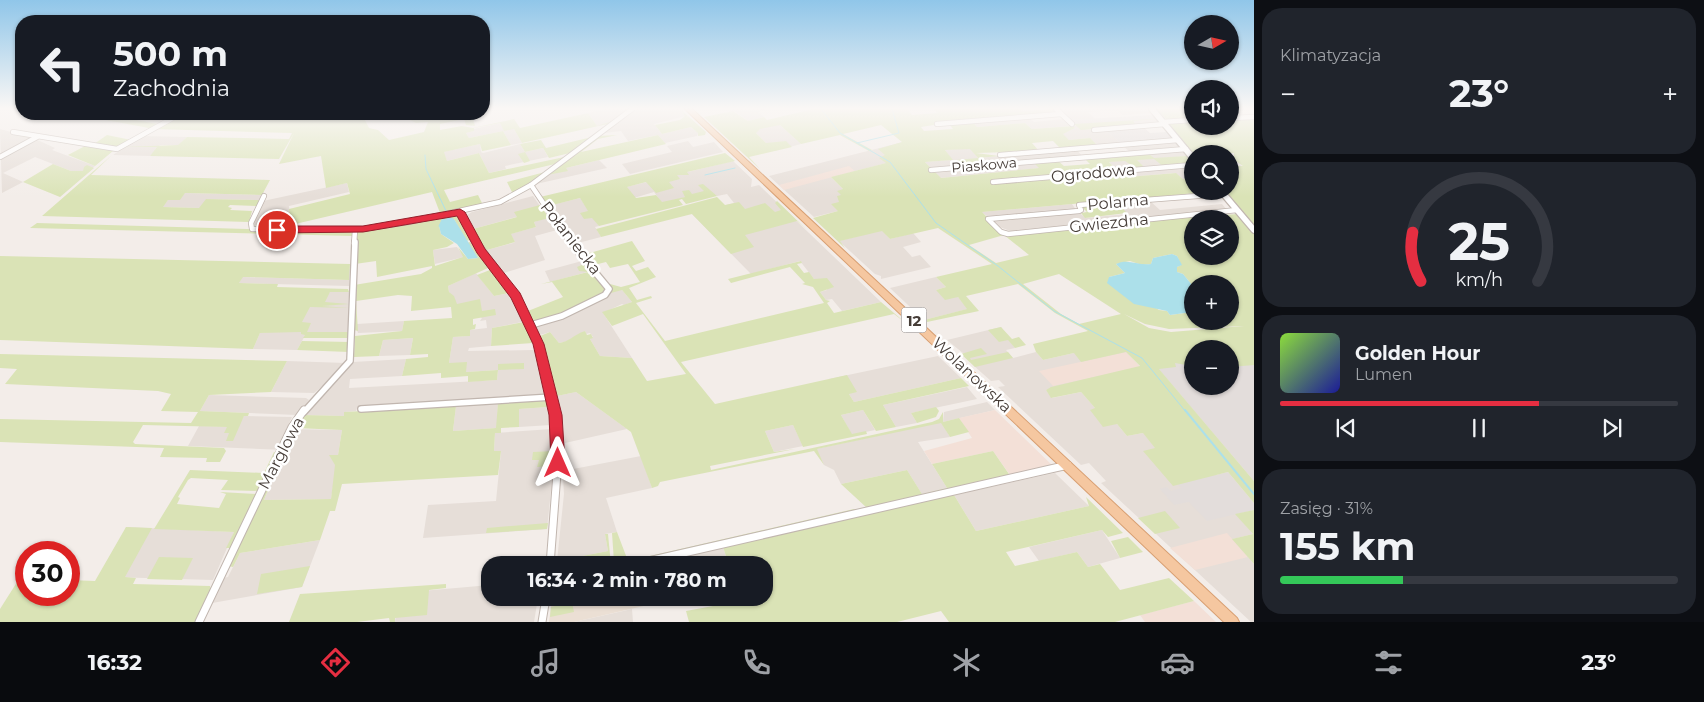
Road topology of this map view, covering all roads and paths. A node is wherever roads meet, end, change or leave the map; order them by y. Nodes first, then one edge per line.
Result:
1 (35, 138) edge
2 (44, 138) edge
3 (137, 138) edge
4 (594, 138) edge
5 (718, 138) edge
6 (1178, 140) joint
7 (1184, 147) edge
8 (1184, 149) edge
9 (1000, 155) dead end
10 (0, 157) edge
11 (1184, 166) edge
12 (931, 170) dead end
13 (993, 182) dead end
14 (531, 185) junction
15 (264, 196) dead end
16 (1184, 196) edge
17 (1229, 200) edge
18 (1237, 210) edge
19 (460, 212) junction
20 (1239, 212) edge
21 (1184, 216) edge
22 (990, 219) joint
23 (355, 230) junction
24 (1254, 230) edge
25 (531, 325) junction
26 (552, 397) junction
27 (361, 410) dead end
28 (1068, 465) junction
29 (551, 556) edge
30 (670, 556) edge
31 (545, 606) edge
32 (199, 622) edge
33 (542, 622) edge
34 (1233, 622) edge

1 - 10 street
2 - 3 street
4 - 14 street
5 - 28 main road, Wolanowska / 12
6 - 7 street
6 - 9 street
8 - 12 street, Piaskowa
11 - 13 street, Ogrodowa
14 - 19 street
14 - 25 street, Połaniecka
15 - 23 street
16 - 22 street, Polarna
17 - 18 street
19 - 23 street
19 - 25 street
20 - 24 street
21 - 22 street, Gwiezdna
23 - 32 street, Marglowa
25 - 26 street
26 - 27 street
26 - 29 street
28 - 30 street
28 - 34 main road, Wolanowska / 12
31 - 33 street

